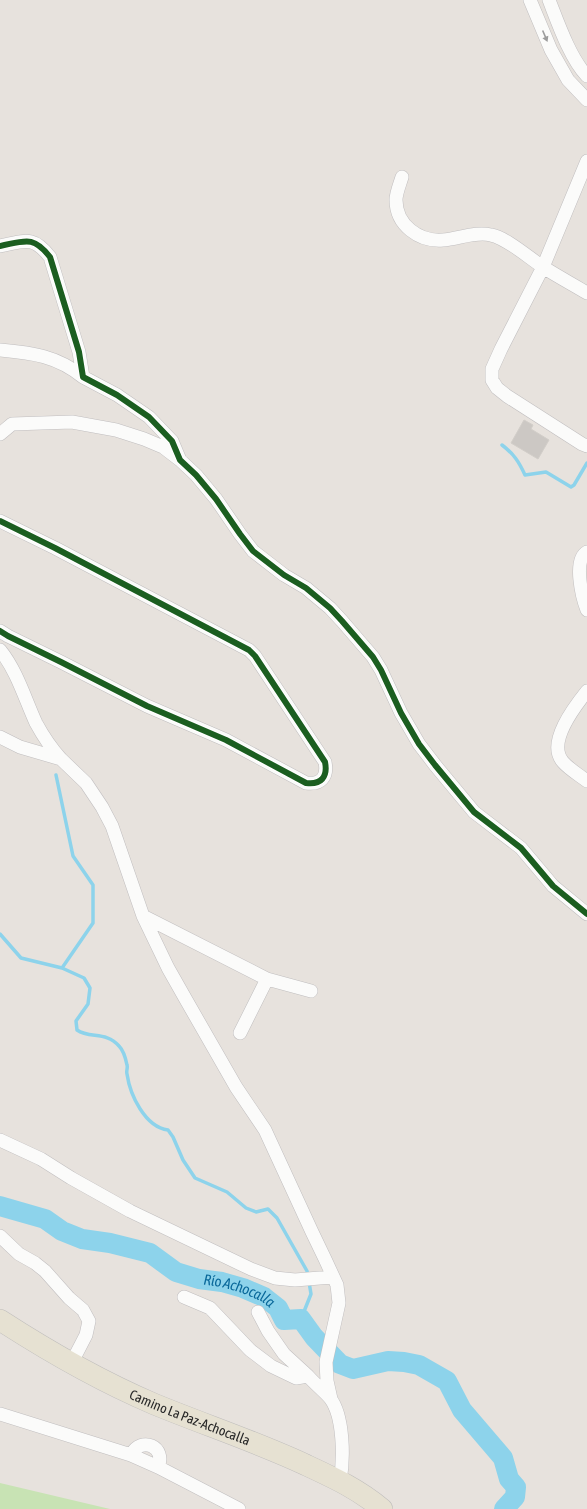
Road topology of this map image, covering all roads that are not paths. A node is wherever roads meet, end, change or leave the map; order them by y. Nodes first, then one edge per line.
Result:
1 (530, 0) edge
2 (549, 0) edge
3 (587, 76) edge
4 (587, 100) edge
5 (587, 161) edge
6 (402, 177) dead end
7 (0, 246) edge
8 (543, 267) junction
9 (587, 293) edge
10 (0, 350) edge
11 (83, 377) junction
12 (0, 434) edge
13 (587, 446) edge
14 (180, 460) junction
15 (0, 521) edge
16 (587, 552) edge
17 (587, 610) edge
18 (0, 631) edge
19 (0, 650) edge
20 (587, 691) edge
21 (0, 737) edge
22 (61, 759) junction
23 (587, 781) edge
24 (587, 914) edge
25 (144, 916) junction
26 (267, 979) junction
27 (311, 991) dead end
28 (240, 1033) dead end
29 (0, 1140) edge
30 (0, 1236) edge
31 (332, 1277) junction
32 (184, 1297) dead end
33 (258, 1312) dead end
34 (0, 1320) edge
35 (71, 1364) junction
36 (308, 1376) junction
37 (331, 1399) junction
38 (0, 1414) edge
39 (340, 1481) junction
40 (239, 1509) edge
41 (382, 1509) edge

1 -> 4 street
2 - 3 street
5 - 8 street
6 - 8 street
7 - 11 street
8 - 9 street
8 - 13 street
10 - 11 street
11 - 14 street
12 - 14 street
14 - 24 street
15 - 18 street
16 - 17 street
19 - 22 street
20 - 23 street
21 - 22 street
22 - 25 street
25 - 26 street
25 - 31 street
26 - 27 street
26 - 28 street
29 - 31 street
30 - 35 street
31 - 37 street
32 - 36 street
33 - 36 street
34 - 35 main road, Camino La Paz-Achocalla
35 - 39 main road, Camino La Paz-Achocalla
36 - 37 street
37 - 39 street
38 - 40 street
39 - 41 main road, Camino La Paz-Achocalla

